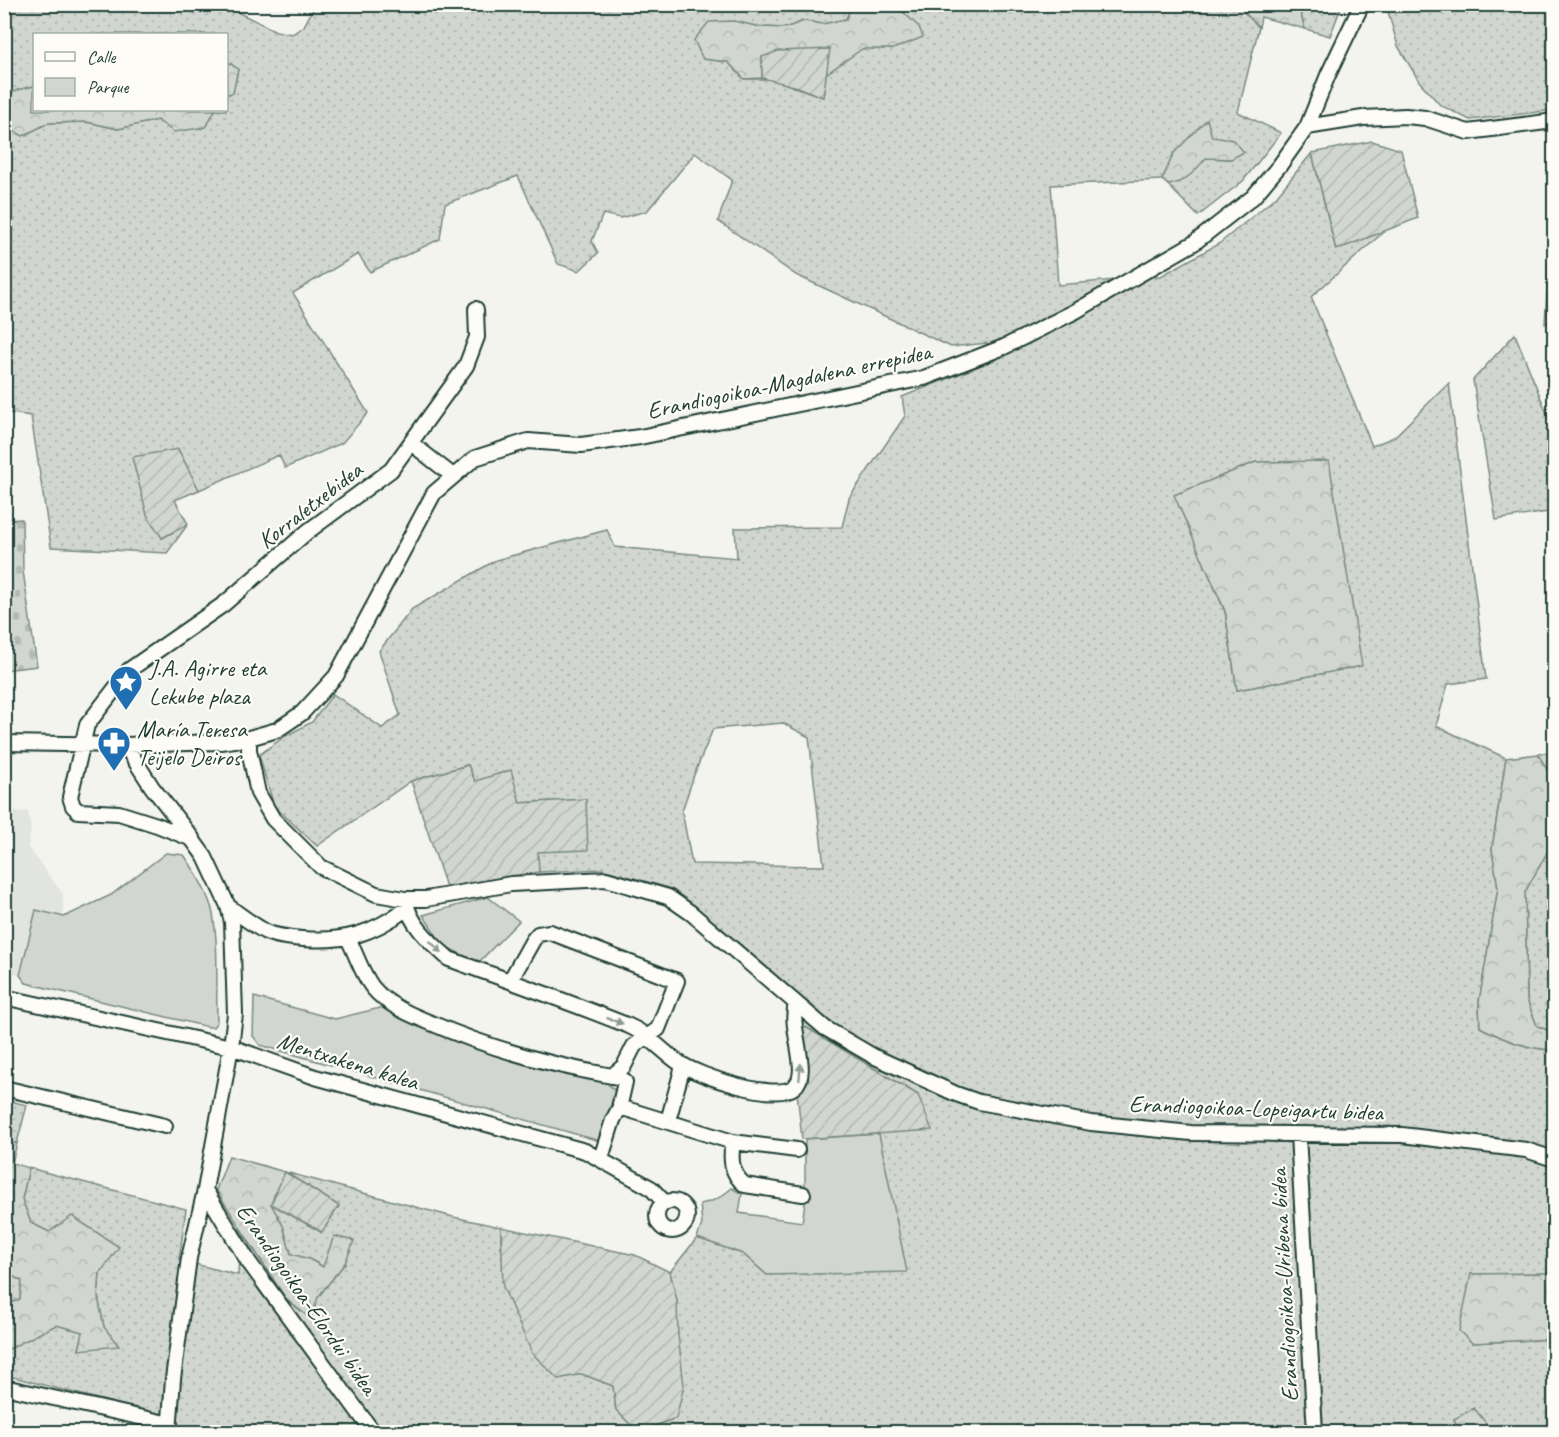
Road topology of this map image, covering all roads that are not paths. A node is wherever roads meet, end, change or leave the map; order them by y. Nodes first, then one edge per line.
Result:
1 (1362, 4) edge
2 (1554, 121) edge
3 (1307, 127) junction
4 (476, 309) dead end
5 (411, 443) junction
6 (453, 476) junction
7 (249, 738) junction
8 (4, 742) edge
9 (81, 745) junction
10 (125, 745) junction
11 (192, 839) junction
12 (405, 904) junction
13 (228, 906) junction
14 (348, 938) junction
15 (510, 981) junction
16 (4, 997) edge
17 (796, 1004) junction
18 (647, 1037) junction
19 (231, 1047) junction
20 (683, 1066) junction
21 (612, 1076) junction
22 (4, 1088) edge
23 (621, 1105) junction
24 (668, 1121) junction
25 (165, 1126) dead end
26 (1298, 1135) junction
27 (733, 1142) junction
28 (797, 1150) dead end
29 (601, 1158) junction
30 (1554, 1159) edge
31 (205, 1190) junction
32 (803, 1194) dead end
33 (665, 1203) dead end
34 (4, 1387) edge
35 (170, 1428) edge
36 (373, 1432) edge
37 (1315, 1432) edge

1 - 3 street, Erandiogoikoa-Magdalena errepidea
2 - 3 street
3 - 6 street, Erandiogoikoa-Magdalena errepidea
4 - 5 street, Korraletxebidea
5 - 6 street
5 - 9 street, Korraletxebidea
6 - 7 street, Erandiogoikoa-Magdalena errepidea
7 - 10 street, Erandiogoikoa-Magdalena errepidea
7 - 12 street, Erandiogoikoa-Lopeigartu bidea
8 - 9 street, Erandiogoikoa-Magdalena errepidea
9 - 10 street, Erandiogoikoa-Magdalena errepidea
9 - 11 street, Korraletxebidea
10 - 11 street
11 - 13 street
12 - 14 street
12 -> 15 street
12 - 17 street, Erandiogoikoa-Lopeigartu bidea
13 - 14 street
13 - 19 street
14 - 21 street
15 -> 18 street
15 - 18 street
16 - 19 street, Mentxakena kalea
20 -> 17 street
17 - 26 street, Erandiogoikoa-Lopeigartu bidea
18 - 20 street
18 - 21 street
19 - 29 street, Mentxakena kalea
19 - 31 street
20 - 24 street
21 - 23 street
22 - 25 street
23 - 24 street
23 - 29 street
24 - 27 street
26 - 30 street, Erandiogoikoa-Lopeigartu bidea
26 - 37 street, Erandiogoikoa-Uribena bidea
27 - 28 street
27 - 32 street
29 - 33 street, Mentxakena kalea
31 - 35 street
31 - 36 street, Erandiogoikoa-Elordui bidea
34 - 35 street

